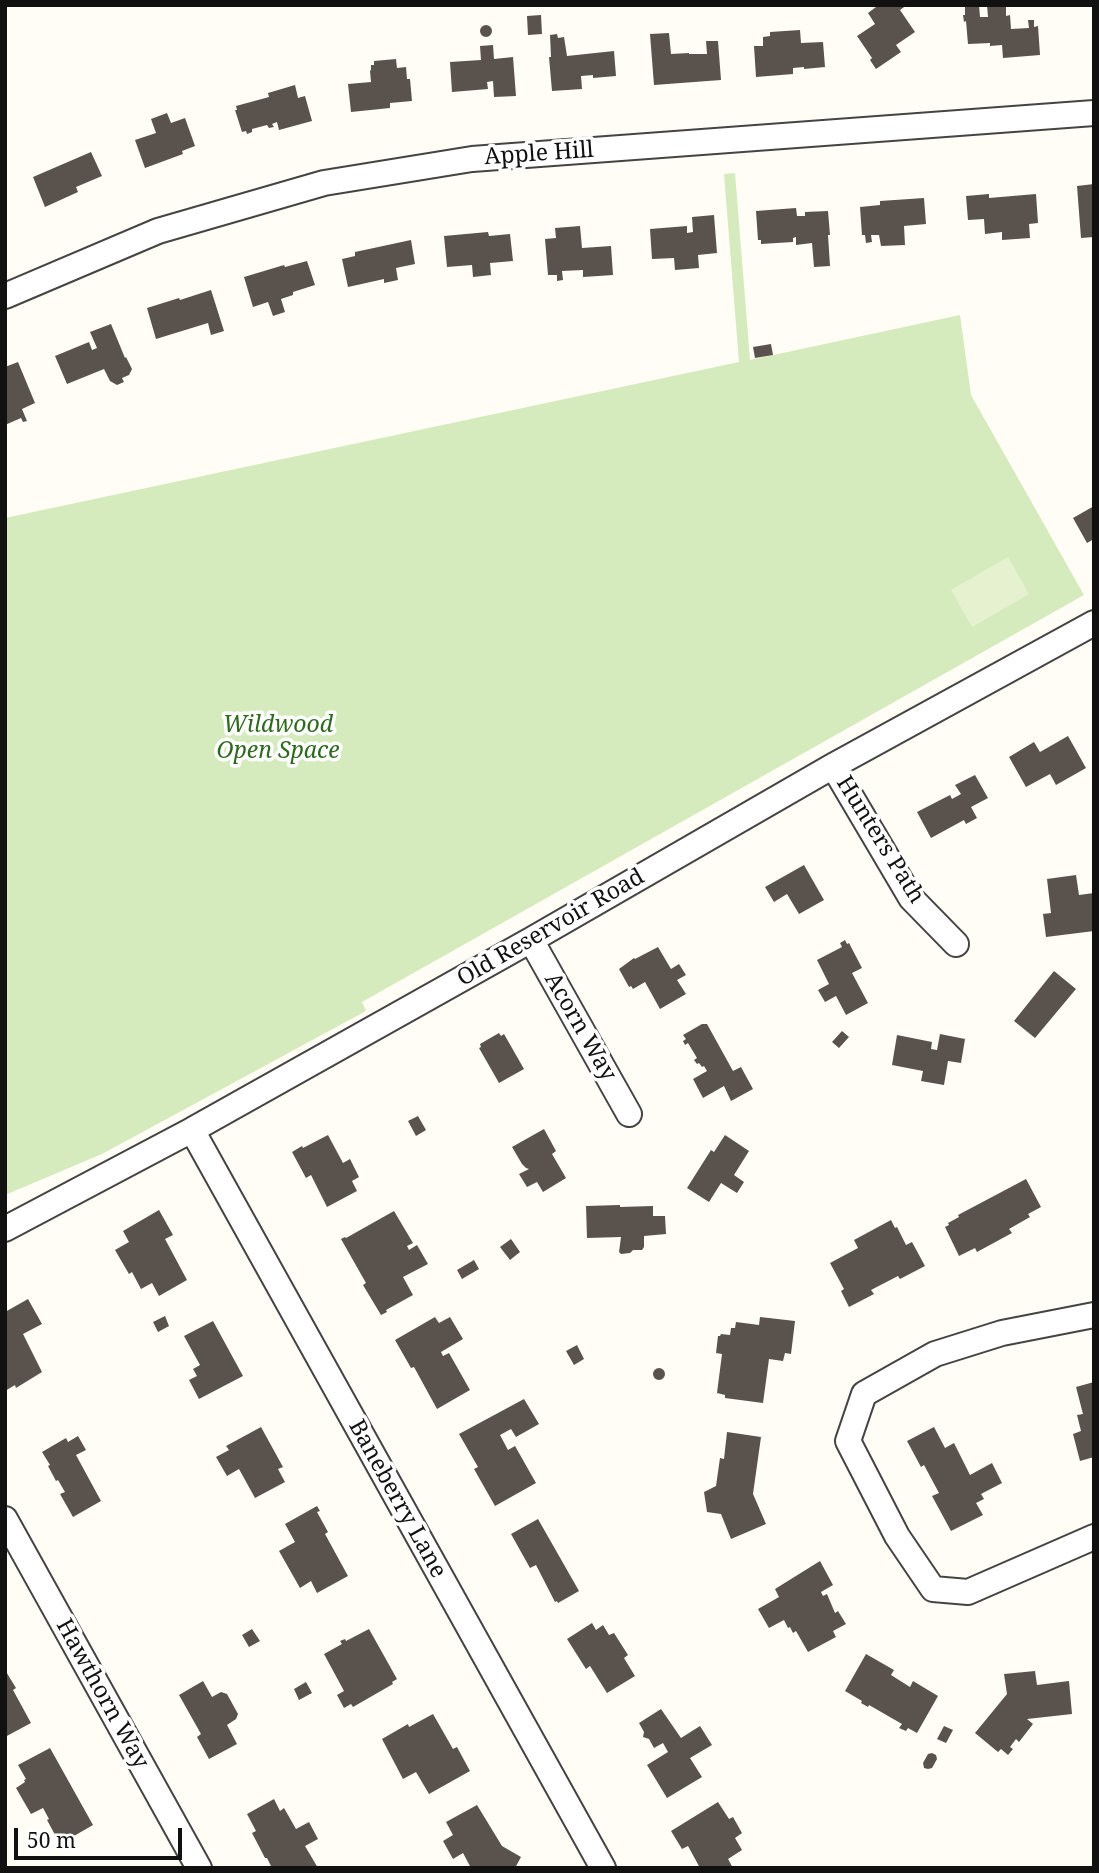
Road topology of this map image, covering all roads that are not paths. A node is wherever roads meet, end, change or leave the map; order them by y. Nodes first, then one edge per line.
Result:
1 (1094, 113) edge
2 (5, 296) edge
3 (1094, 623) edge
4 (833, 766) junction
5 (531, 940) junction
6 (956, 944) dead end
7 (629, 1114) dead end
8 (192, 1130) junction
9 (5, 1229) edge
10 (1094, 1315) edge
11 (5, 1520) edge
12 (1094, 1538) edge
13 (199, 1868) edge
14 (603, 1868) edge

1 - 2 street, Apple Hill
3 - 4 street, Old Reservoir Road
4 - 5 street, Old Reservoir Road
4 - 6 street, Hunters Path
5 - 7 street, Acorn Way
5 - 8 street, Old Reservoir Road
8 - 9 street, Old Reservoir Road
8 - 14 street, Baneberry Lane
10 - 12 street
11 - 13 street, Hawthorn Way

